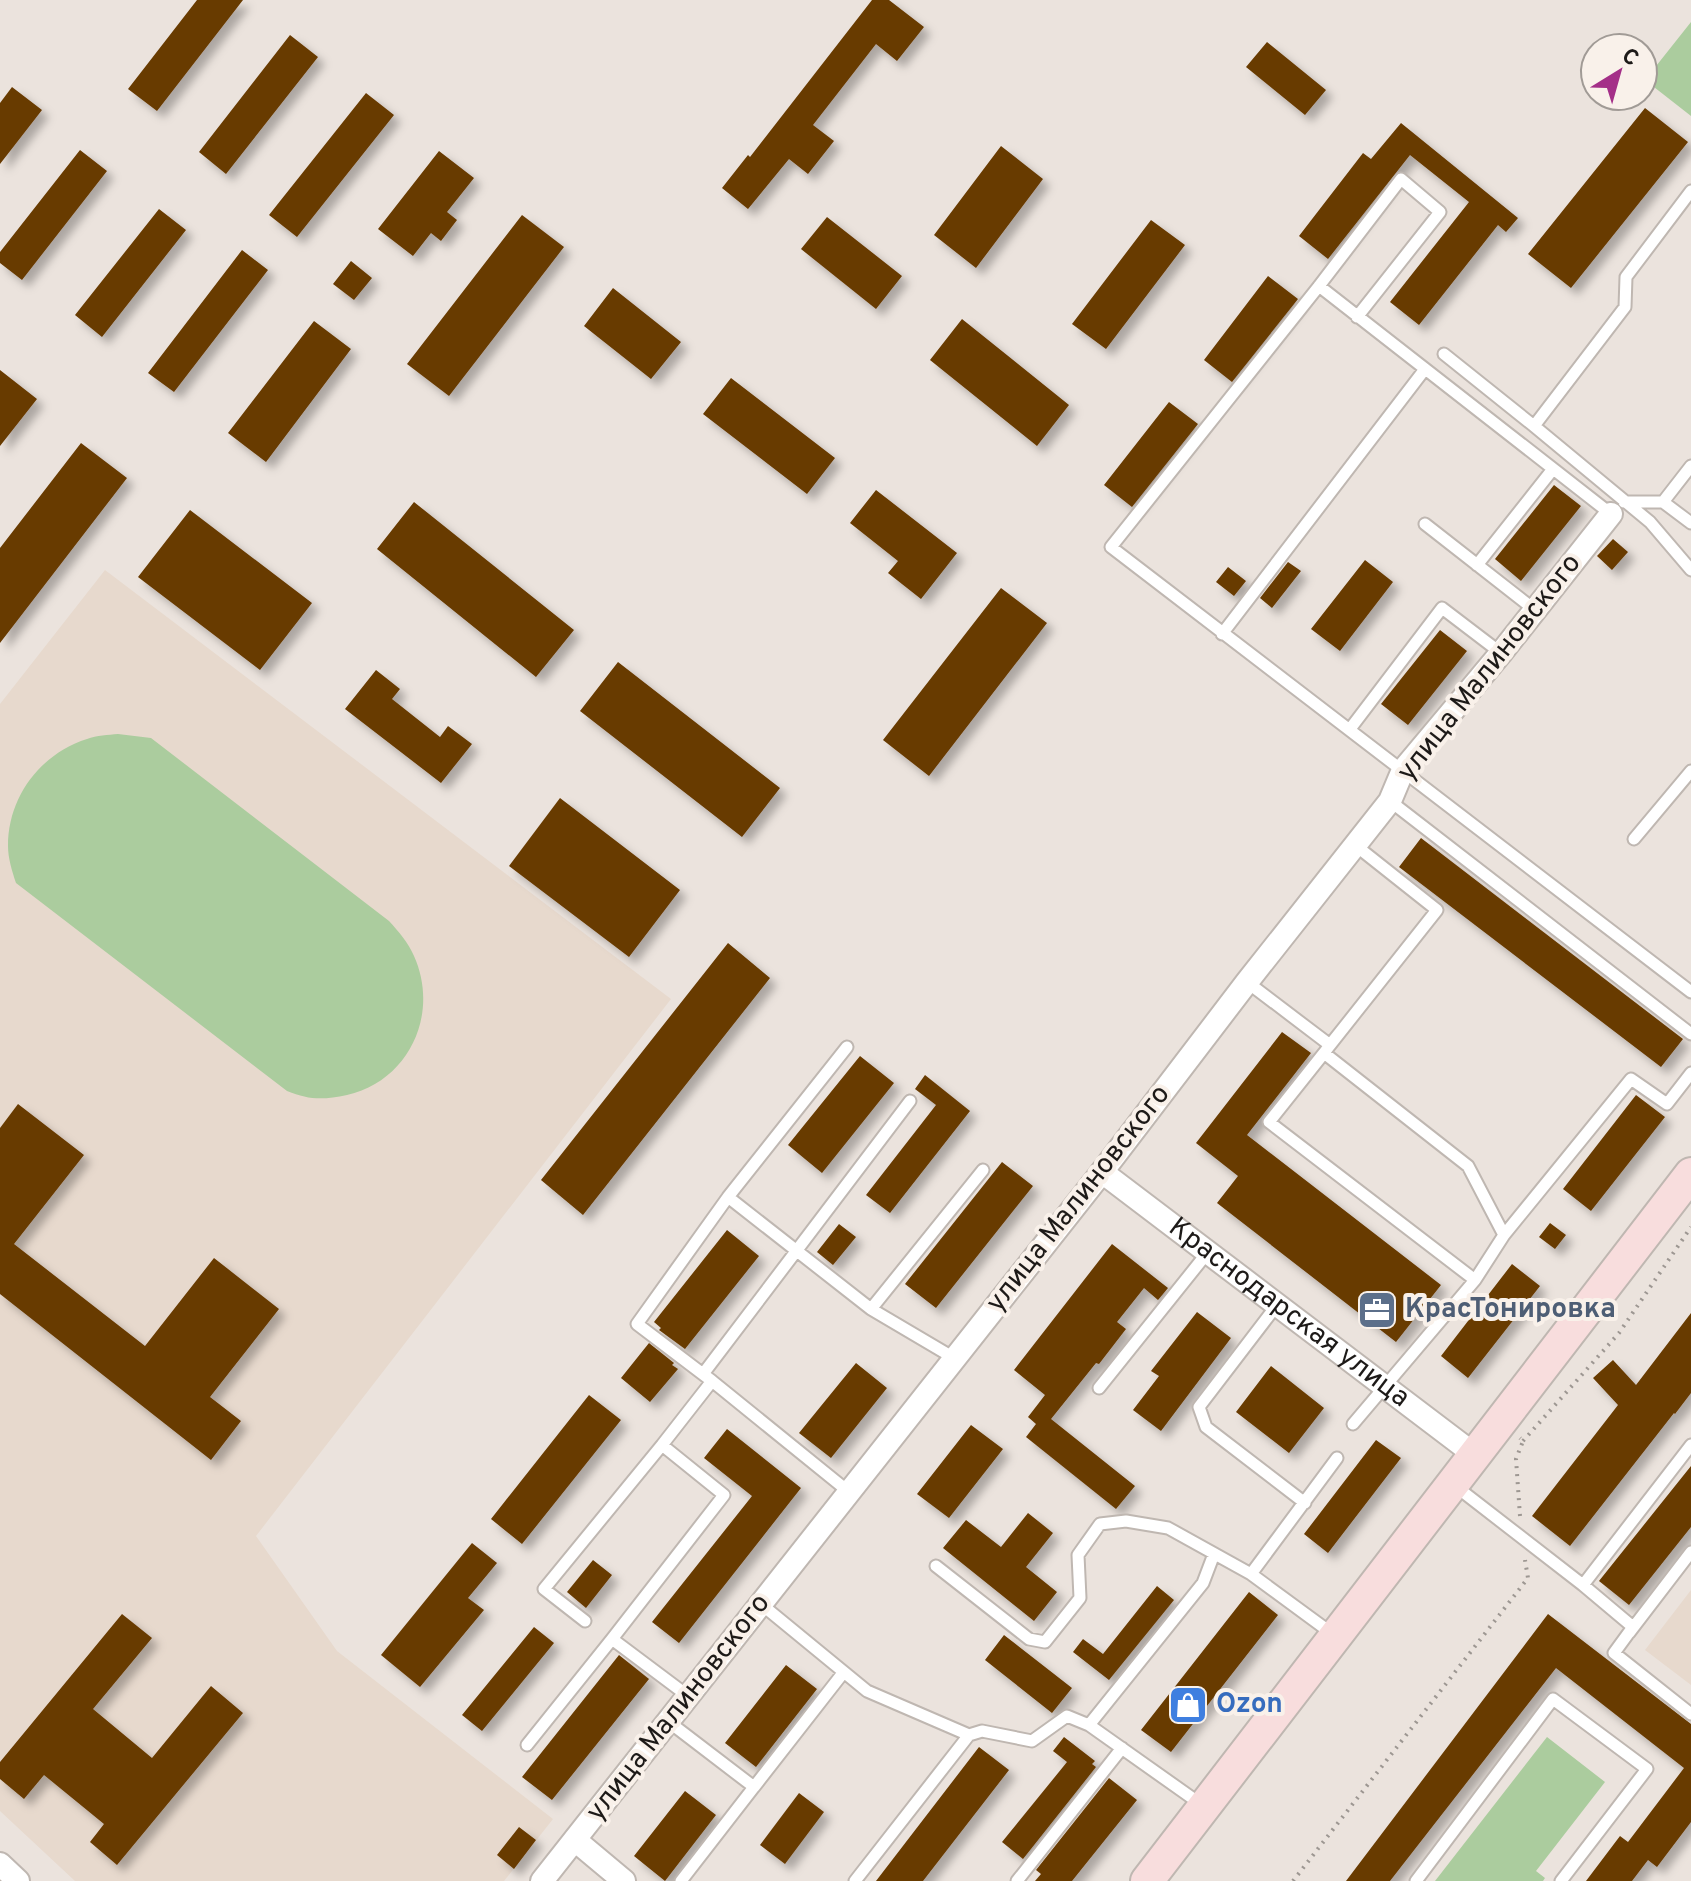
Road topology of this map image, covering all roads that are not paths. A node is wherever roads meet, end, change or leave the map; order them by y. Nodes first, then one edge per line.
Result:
1 (1691, 191) edge
2 (1319, 286) junction
3 (1357, 317) junction
4 (1444, 354) dead end
5 (1425, 369) junction
6 (1534, 426) junction
7 (1691, 466) edge
8 (1553, 469) junction
9 (1663, 502) junction
10 (1617, 508) junction
11 (1691, 523) edge
12 (1425, 524) dead end
13 (1477, 565) junction
14 (1691, 570) edge
15 (1535, 610) junction
16 (1222, 634) junction
17 (1501, 653) junction
18 (1350, 729) junction
19 (1403, 770) junction
20 (1691, 771) edge
21 (1390, 801) junction
22 (1634, 839) dead end
23 (1355, 845) junction
24 (1247, 982) junction
25 (1691, 992) edge
26 (1691, 1034) edge
27 (847, 1047) dead end
28 (1327, 1049) junction
29 (1691, 1073) edge
30 (910, 1101) dead end
31 (983, 1170) dead end
32 (1102, 1172) junction
33 (1691, 1174) edge
34 (728, 1197) junction
35 (1504, 1235) junction
36 (797, 1250) junction
37 (1208, 1252) junction
38 (1475, 1280) junction
39 (1277, 1305) junction
40 (871, 1309) junction
41 (954, 1358) junction
42 (707, 1377) junction
43 (1384, 1386) junction
44 (1099, 1388) dead end
45 (1353, 1424) dead end
46 (662, 1445) junction
47 (1691, 1445) edge
48 (1475, 1455) junction
49 (1337, 1458) dead end
50 (1453, 1484) junction
51 (849, 1492) junction
52 (1305, 1503) junction
53 (1691, 1552) edge
54 (1214, 1554) junction
55 (936, 1566) dead end
56 (1251, 1574) junction
57 (1583, 1585) junction
58 (761, 1604) junction
59 (585, 1621) dead end
60 (1633, 1627) junction
61 (1335, 1636) junction
62 (612, 1639) junction
63 (843, 1673) junction
64 (688, 1696) junction
65 (1691, 1714) edge
66 (669, 1722) junction
67 (1089, 1725) junction
68 (969, 1735) junction
69 (527, 1745) dead end
70 (1122, 1748) junction
71 (754, 1787) junction
72 (1204, 1807) junction
73 (575, 1840) junction
74 (0, 1864) edge
75 (1157, 1874) edge
76 (18, 1881) edge
77 (542, 1881) edge
78 (624, 1881) edge
79 (681, 1881) edge
80 (855, 1881) edge
81 (1017, 1881) edge
82 (1416, 1881) edge
83 (1561, 1881) edge

1 - 6 lane
2 - 3 lane
2 - 3 lane
2 - 16 lane
3 - 5 lane
4 - 6 lane
5 - 8 lane
5 - 16 lane
6 - 10 lane
7 - 9 lane
8 - 10 lane
8 - 13 lane
9 - 10 lane
9 - 11 lane
10 - 14 lane
10 - 15 street, улица Малиновского
12 - 13 lane
13 - 15 lane
15 - 17 street, улица Малиновского
16 - 18 lane
17 - 18 lane
17 - 19 street, улица Малиновского
18 - 19 lane
19 - 21 street, улица Малиновского
19 - 25 lane
20 - 22 lane
21 - 23 street, улица Малиновского
21 - 26 lane
23 - 24 street, улица Малиновского
23 - 28 lane
24 - 28 lane
24 - 32 street, улица Малиновского
27 - 34 lane
28 - 35 lane
28 - 38 lane
29 - 35 lane
30 - 36 lane
31 - 40 lane
32 - 37 street, Краснодарская улица
32 - 41 street, улица Малиновского
33 - 48 main road
34 - 36 lane
34 - 42 lane
35 - 38 lane
36 - 40 lane
36 - 42 lane
37 - 39 street, Краснодарская улица
37 - 44 lane
38 - 43 lane
39 - 43 street, Краснодарская улица
39 - 52 lane
40 - 41 lane
41 - 51 street, улица Малиновского
42 - 46 lane
42 - 51 lane
43 - 45 lane
43 - 48 street, Краснодарская улица
46 - 59 lane
46 - 62 lane
47 - 57 lane
48 - 50 main road
49 - 52 lane
50 - 57 lane
50 - 61 main road
51 - 58 street, улица Малиновского
52 - 56 lane
53 - 60 lane
54 - 55 lane
54 - 56 lane
54 - 67 lane
56 - 61 lane
57 - 60 lane
58 - 63 lane
58 - 64 street, улица Малиновского
60 - 65 lane
61 - 72 main road
62 - 64 lane
62 - 69 lane
63 - 68 lane
63 - 71 lane
64 - 66 street, улица Малиновского
66 - 71 lane
66 - 73 street, улица Малиновского
67 - 68 lane
67 - 70 lane
68 - 80 lane
70 - 72 lane
70 - 81 lane
71 - 79 lane
72 - 75 main road
73 - 77 street, улица Малиновского
73 - 78 street
74 - 76 street
82 - 83 lane

